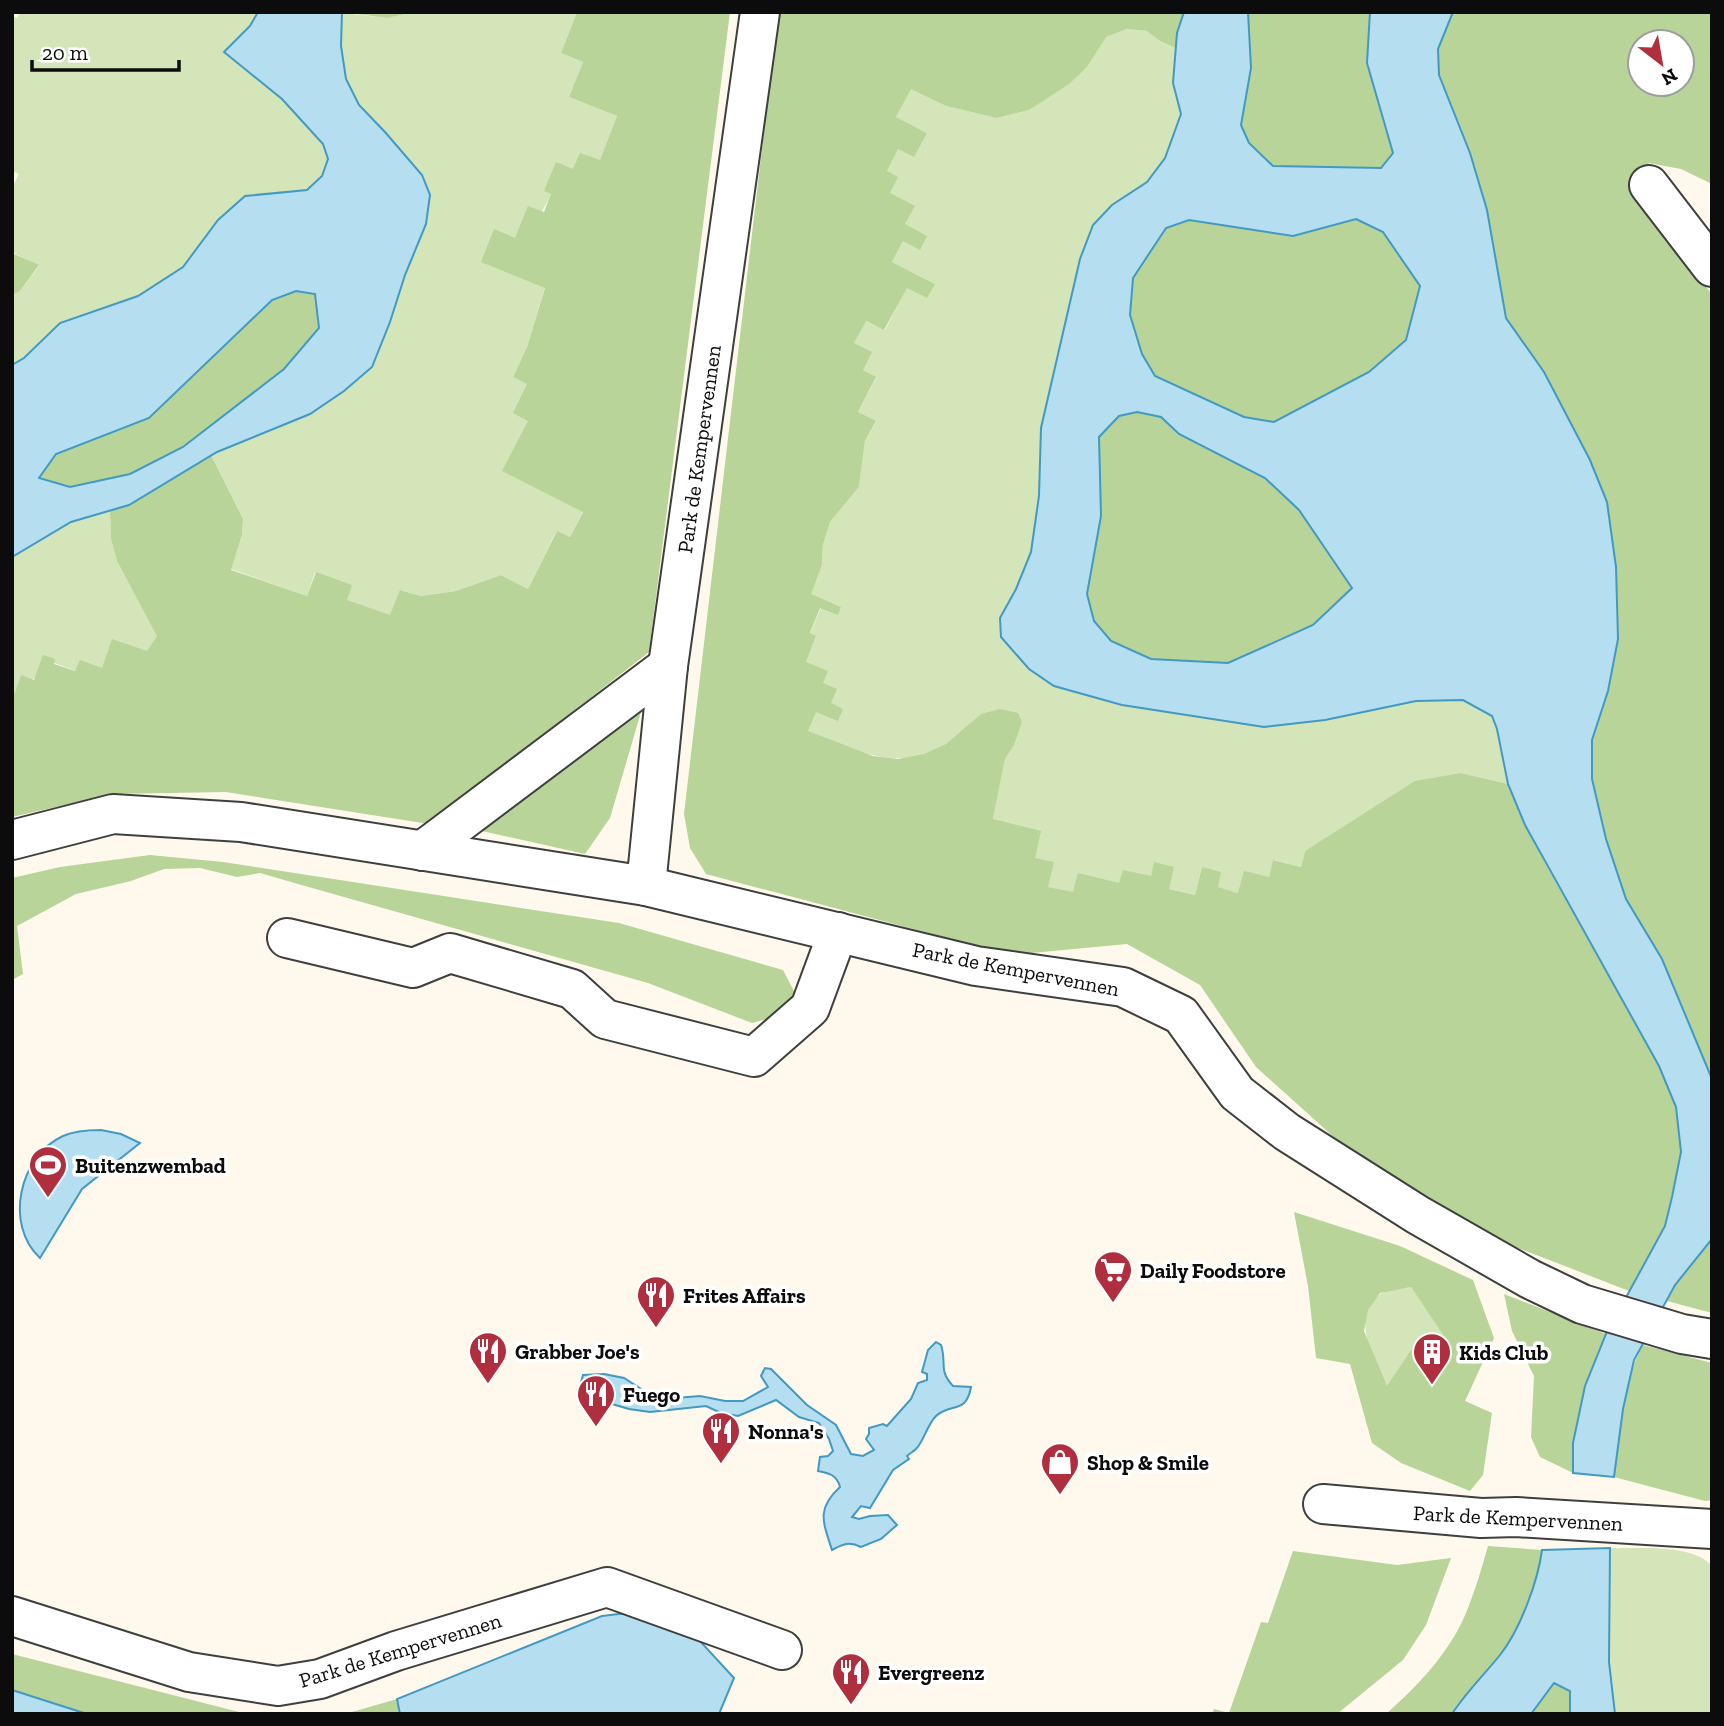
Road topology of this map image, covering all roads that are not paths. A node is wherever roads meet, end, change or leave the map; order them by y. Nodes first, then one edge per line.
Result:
1 (760, 12) edge
2 (1649, 185) dead end
3 (1712, 267) edge
4 (668, 666) junction
5 (12, 840) edge
6 (422, 851) junction
7 (646, 886) junction
8 (838, 932) junction
9 (287, 938) dead end
10 (1697, 1337) edge
11 (1324, 1504) dead end
12 (1712, 1529) edge
13 (12, 1616) edge
14 (782, 1650) dead end

1 - 4 lane, Park de Kempervennen
2 - 3 lane
4 - 6 lane
4 - 7 lane, Park de Kempervennen
5 - 6 lane, Park de Kempervennen
6 - 7 lane, Park de Kempervennen
7 - 8 lane, Park de Kempervennen
8 - 9 lane
8 - 10 lane, Park de Kempervennen
11 - 12 lane, Park de Kempervennen
13 - 14 lane, Park de Kempervennen

